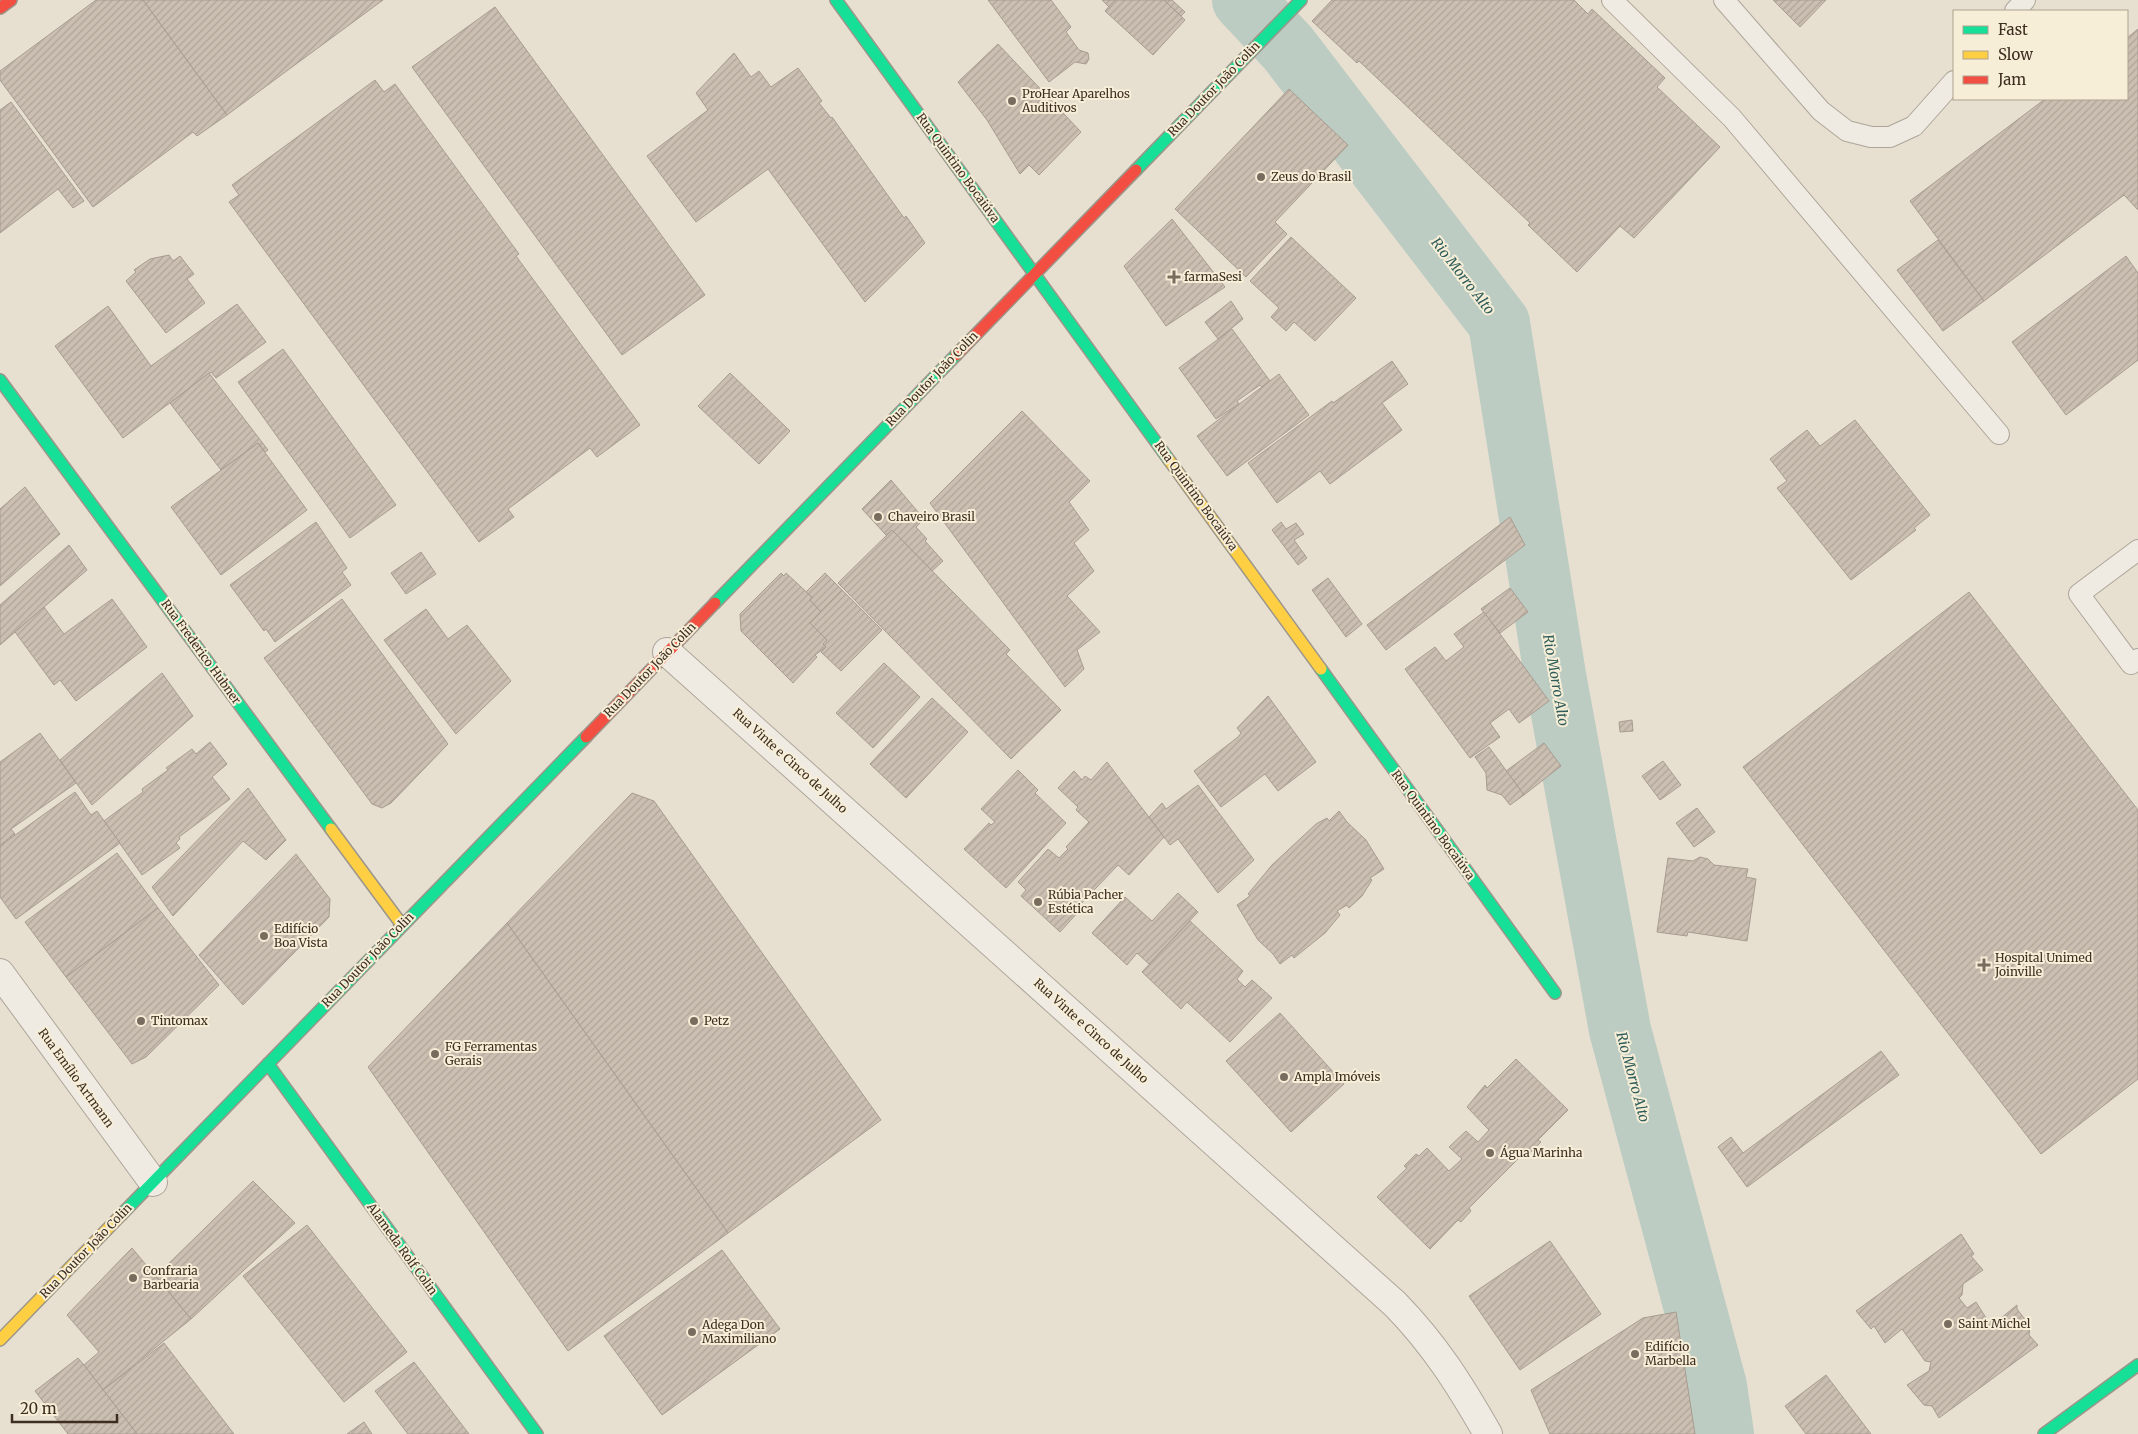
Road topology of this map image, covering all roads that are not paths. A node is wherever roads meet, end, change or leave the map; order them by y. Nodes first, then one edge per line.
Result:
1 (11, 0) edge
2 (836, 0) edge
3 (1612, 0) edge
4 (1724, 0) edge
5 (2025, 0) edge
6 (1300, 1) edge
7 (0, 8) edge
8 (2016, 10) edge
9 (1953, 81) edge
10 (1034, 273) junction
11 (0, 380) edge
12 (1999, 434) dead end
13 (2138, 550) edge
14 (667, 652) junction
15 (2138, 659) edge
16 (402, 925) junction
17 (0, 973) edge
18 (1555, 993) dead end
19 (268, 1064) junction
20 (153, 1182) junction
21 (0, 1340) edge
22 (2138, 1365) edge
23 (537, 1434) edge
24 (1488, 1434) edge
25 (2044, 1434) edge

1 - 7 street
2 - 10 street, Rua Quintino Bocaiúva
3 - 12 lane
4 - 9 lane
5 - 8 lane
6 - 10 street, Rua Doutor João Colin
10 - 14 street, Rua Doutor João Colin
10 - 18 street, Rua Quintino Bocaiúva
11 - 16 street, Rua Frederico Hubner
13 - 15 lane
14 - 16 street, Rua Doutor João Colin
14 - 24 street, Rua Vinte e Cinco de Julho
16 - 19 street, Rua Doutor João Colin
17 - 20 street, Rua Emílio Artmann
19 - 20 street, Rua Doutor João Colin
19 - 23 street, Alameda Rolf Colin
20 - 21 street, Rua Doutor João Colin
22 - 25 street

